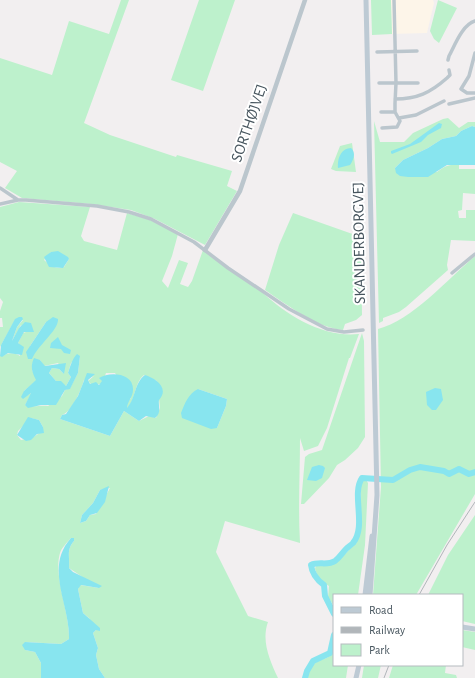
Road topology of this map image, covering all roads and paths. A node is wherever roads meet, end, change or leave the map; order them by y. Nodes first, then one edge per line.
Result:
1 (306, 0) edge
2 (366, 0) edge
3 (394, 0) edge
4 (475, 21) edge
5 (411, 51) junction
6 (417, 51) dead end
7 (377, 52) dead end
8 (394, 52) junction
9 (475, 53) edge
10 (411, 56) dead end
11 (448, 60) dead end
12 (450, 70) dead end
13 (379, 83) dead end
14 (396, 83) junction
15 (418, 83) dead end
16 (475, 93) edge
17 (395, 98) junction
18 (475, 98) edge
19 (444, 101) dead end
20 (440, 104) junction
21 (449, 104) dead end
22 (442, 109) dead end
23 (381, 112) dead end
24 (395, 112) junction
25 (399, 118) junction
26 (382, 128) dead end
27 (0, 188) edge
28 (18, 200) junction
29 (0, 204) edge
30 (206, 250) junction
31 (475, 254) edge
32 (452, 273) dead end
33 (363, 330) dead end
34 (376, 484) junction
35 (365, 594) edge
36 (370, 594) edge
37 (463, 627) edge
38 (475, 629) edge
39 (357, 666) edge
40 (355, 678) edge

1 - 30 street, SORTHØJVEJ
2 - 34 main road, SKANDERBORGVEJ
3 - 8 street
4 - 11 street
5 - 6 street
5 - 8 street
5 - 10 street
7 - 8 street
8 - 14 street
9 - 16 street
12 - 17 street
13 - 14 street
14 - 15 street
14 - 17 street
17 - 24 street
18 - 21 street
19 - 20 street
20 - 22 street
20 - 25 street
23 - 24 street
24 - 25 street
25 - 26 street
27 - 28 street
28 - 29 street
28 - 30 street
30 - 33 street
31 - 32 street
34 - 35 main road, SKANDERBORGVEJ
34 - 36 main road, SKANDERBORGVEJ
37 - 38 main road
39 - 40 main road

